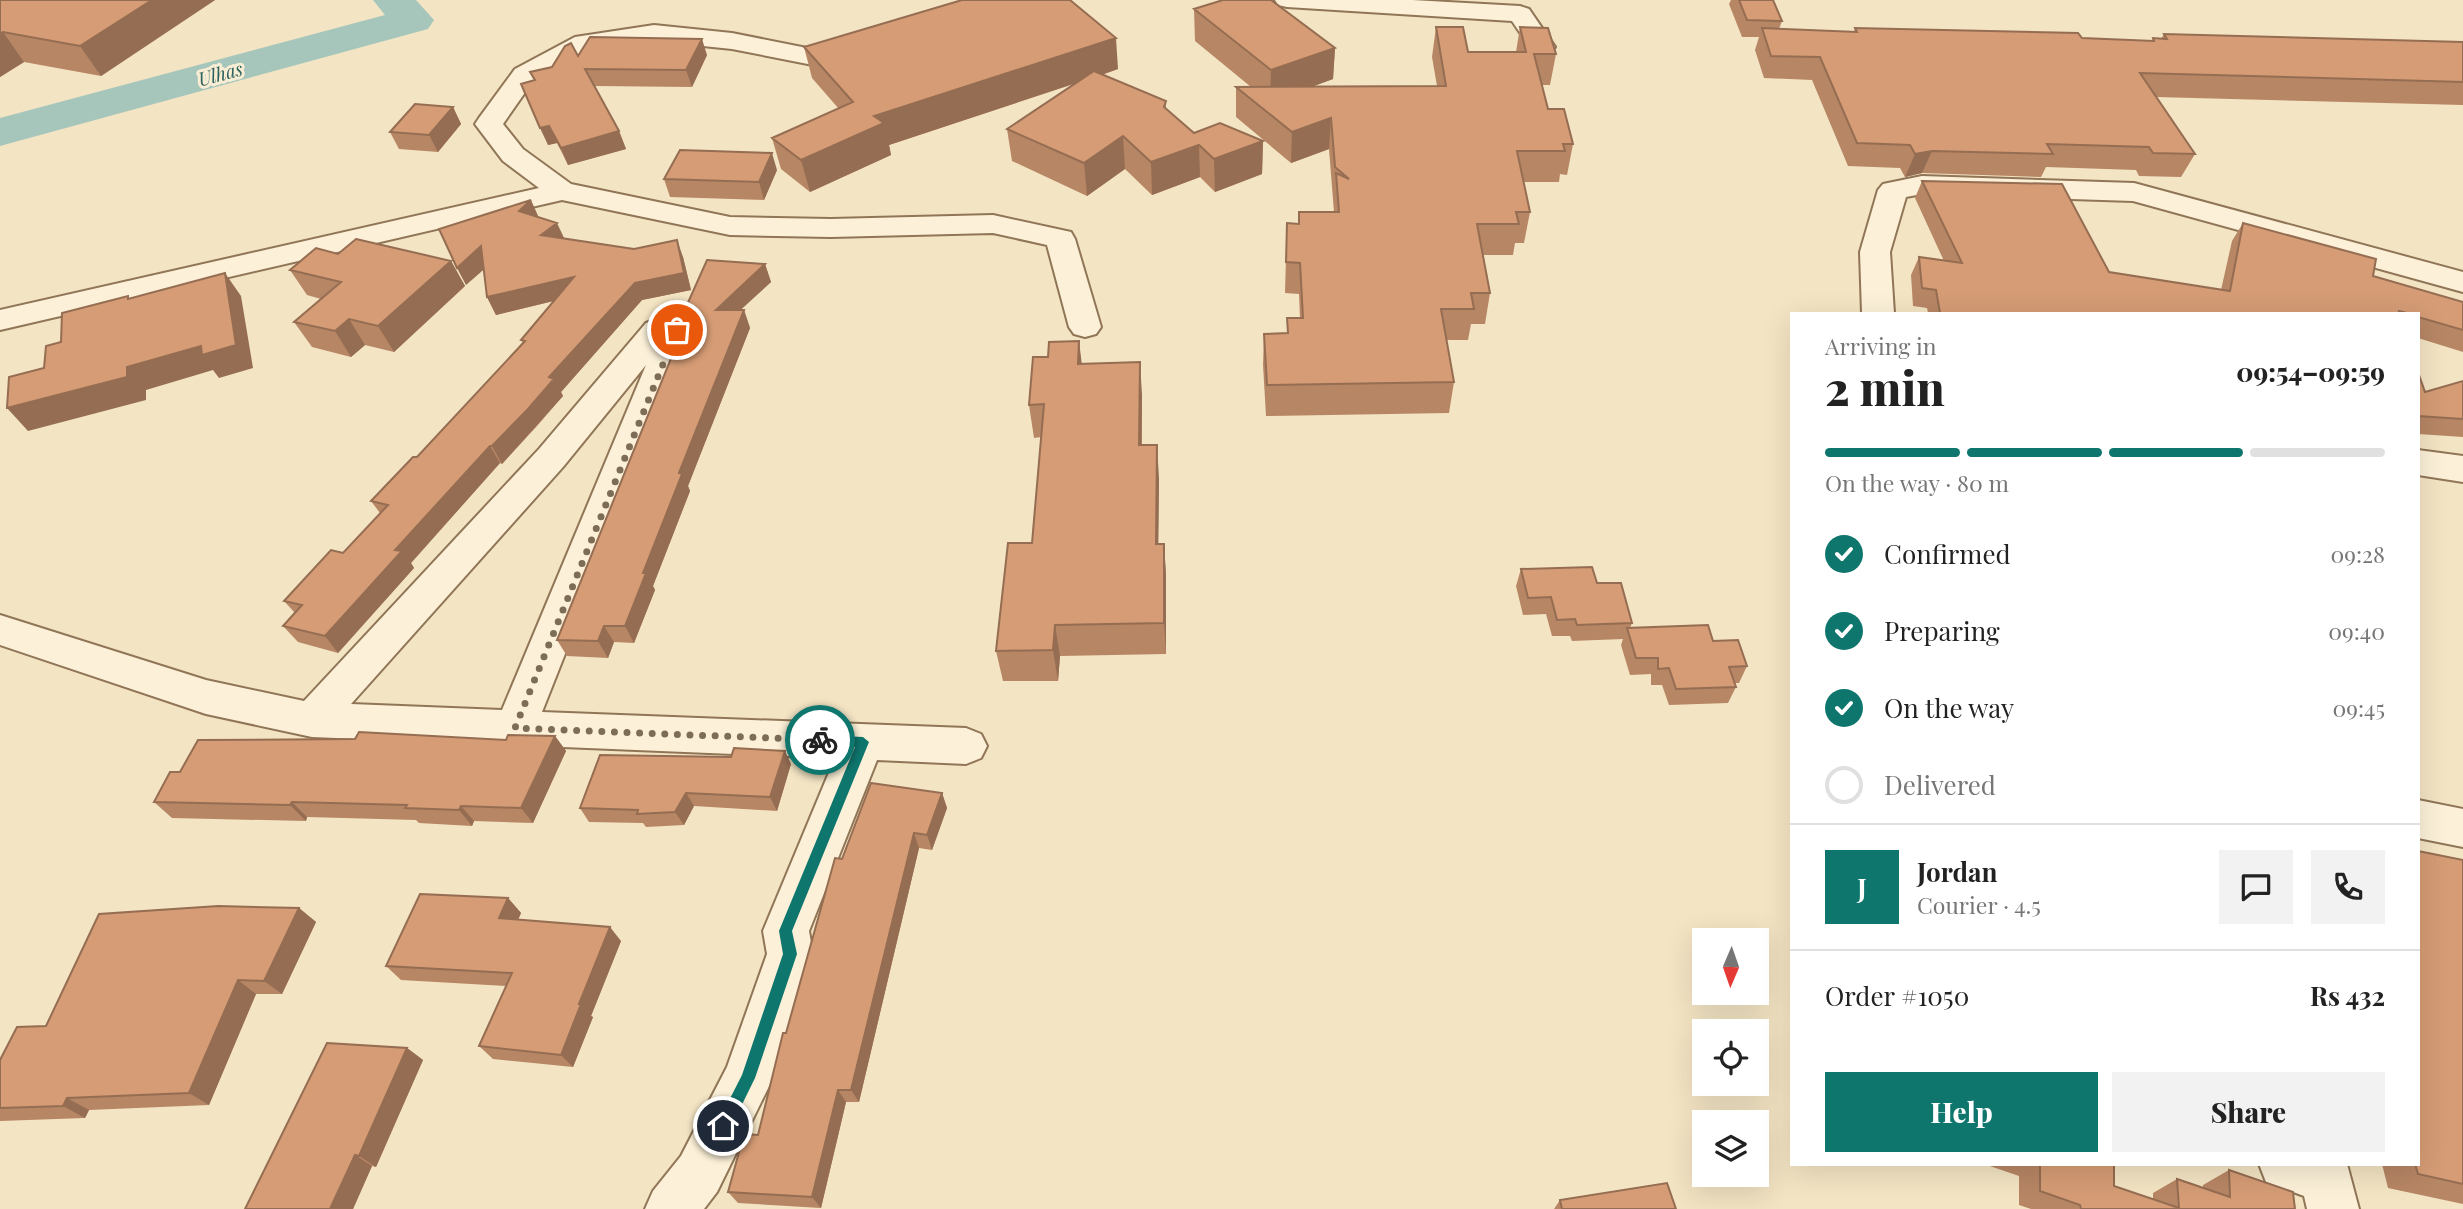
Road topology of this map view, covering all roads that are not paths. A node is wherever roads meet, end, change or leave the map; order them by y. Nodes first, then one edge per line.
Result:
1 (1287, 0) edge
2 (879, 39) edge
3 (1542, 47) edge
4 (562, 191) junction
5 (2463, 282) edge
6 (1878, 312) edge
7 (0, 320) edge
8 (1085, 327) dead end
9 (2420, 462) edge
10 (2463, 469) edge
11 (0, 630) edge
12 (312, 720) junction
13 (515, 728) junction
14 (863, 742) junction
15 (966, 746) dead end
16 (2420, 819) edge
17 (2463, 828) edge
18 (671, 1209) edge

1 - 3 street
2 - 4 street
4 - 7 street
4 - 8 street
5 - 6 street
9 - 10 street
11 - 12 street
12 - 13 street
12 - 13 street
13 - 14 street
14 - 15 street
14 - 18 street
16 - 17 street

